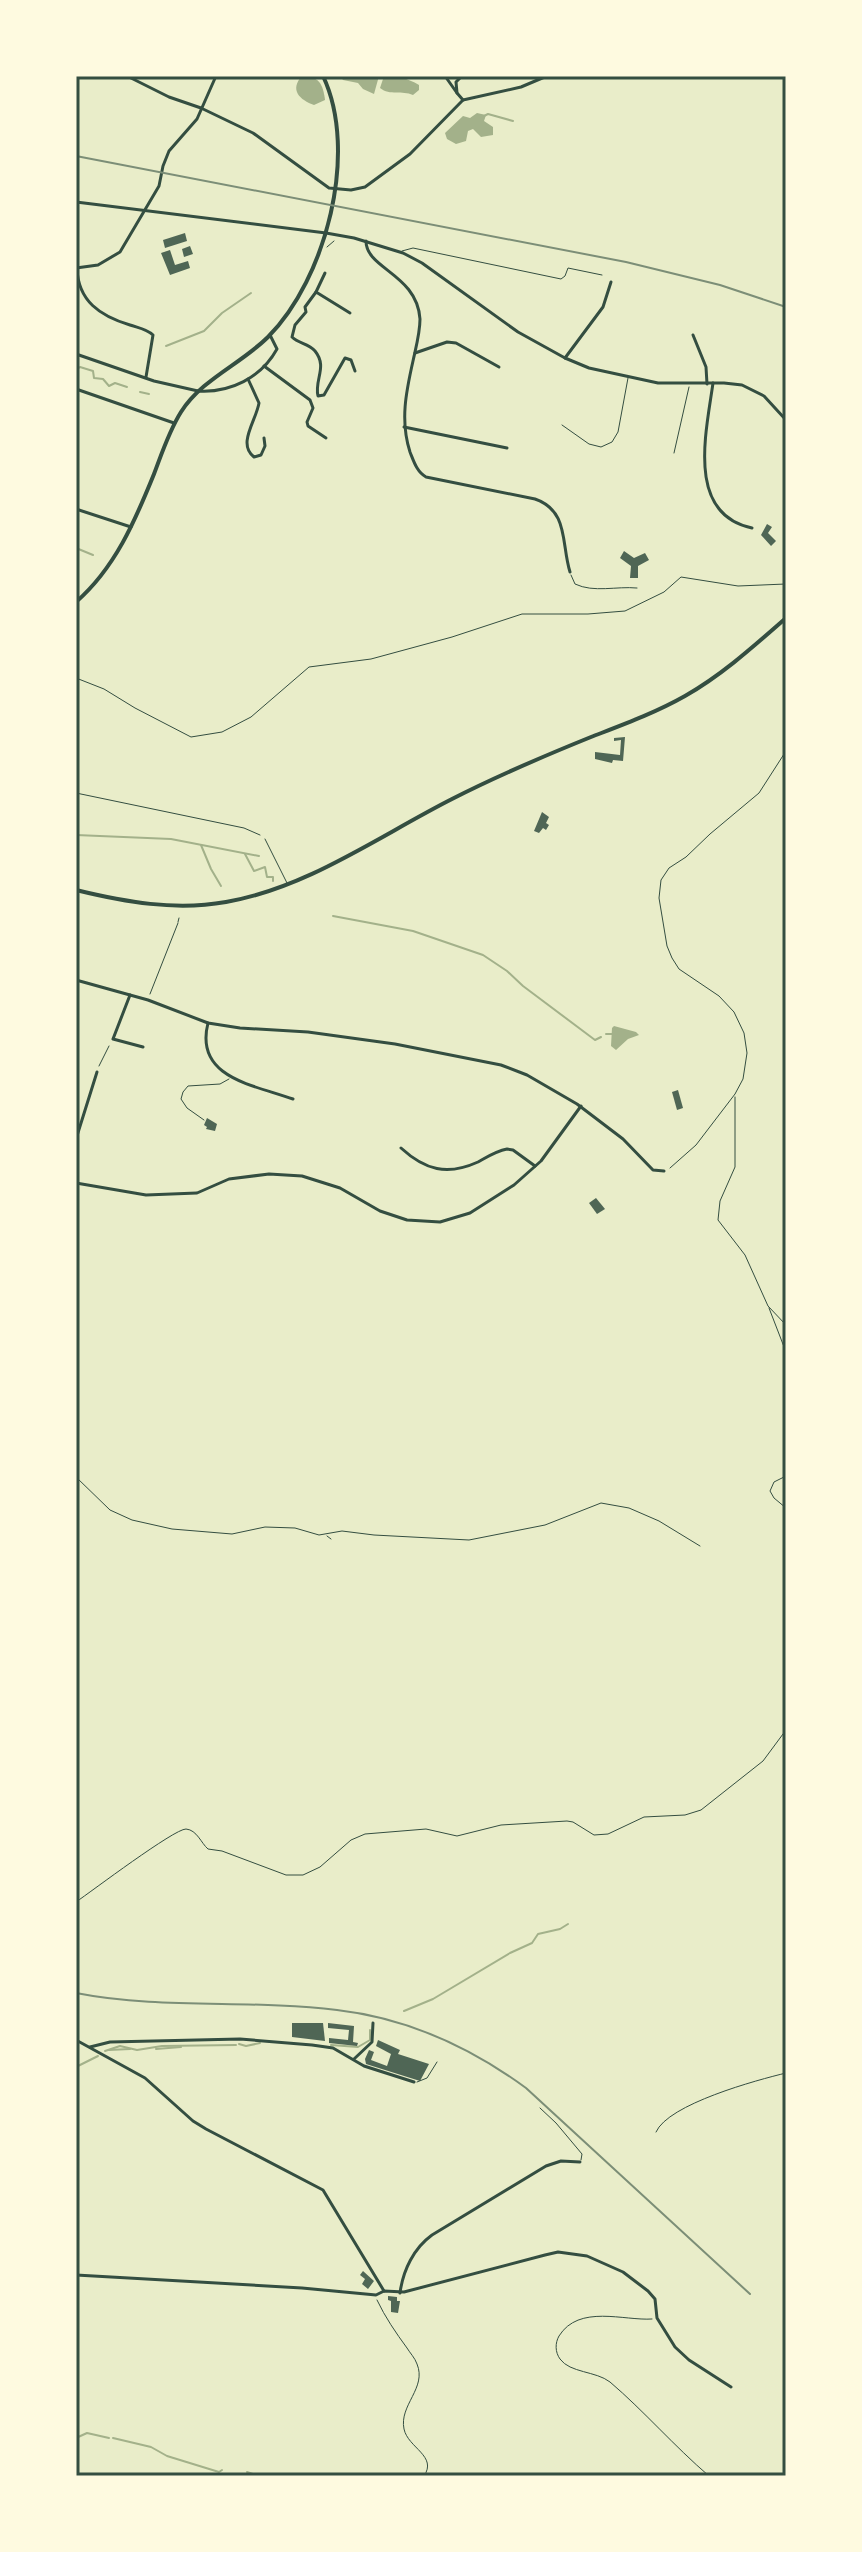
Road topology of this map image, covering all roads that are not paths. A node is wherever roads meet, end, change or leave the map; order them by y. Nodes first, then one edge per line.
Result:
1 (127, 76) edge
2 (216, 76) edge
3 (323, 76) edge
4 (445, 76) edge
5 (462, 76) edge
6 (547, 76) edge
7 (457, 93) junction
8 (463, 100) junction
9 (201, 108) junction
10 (334, 190) junction
11 (76, 202) edge
12 (146, 210) junction
13 (326, 233) junction
14 (366, 241) junction
15 (400, 252) junction
16 (77, 268) edge
17 (325, 273) dead end
18 (602, 275) dead end
19 (611, 282) dead end
20 (316, 292) junction
21 (297, 302) junction
22 (305, 307) junction
23 (350, 313) dead end
24 (270, 335) junction
25 (693, 335) dead end
26 (415, 353) junction
27 (76, 354) edge
28 (565, 358) junction
29 (264, 366) junction
30 (499, 367) dead end
31 (355, 371) dead end
32 (146, 377) junction
33 (628, 378) junction
34 (248, 379) junction
35 (713, 383) junction
36 (690, 384) junction
37 (707, 384) junction
38 (76, 389) edge
39 (198, 391) junction
40 (786, 420) edge
41 (175, 423) junction
42 (562, 425) dead end
43 (404, 427) junction
44 (264, 438) dead end
45 (326, 438) dead end
46 (507, 448) dead end
47 (674, 453) dead end
48 (76, 509) edge
49 (131, 527) junction
50 (752, 528) dead end
51 (570, 572) joint
52 (637, 588) dead end
53 (76, 602) edge
54 (786, 618) edge
55 (265, 839) road end
56 (287, 884) junction
57 (76, 890) edge
58 (76, 980) edge
59 (130, 995) junction
60 (208, 1023) junction
61 (143, 1047) dead end
62 (97, 1072) road end
63 (231, 1077) junction
64 (293, 1099) dead end
65 (581, 1106) junction
66 (204, 1120) dead end
67 (76, 1139) edge
68 (401, 1148) dead end
69 (535, 1166) junction
70 (664, 1171) road end
71 (76, 1183) edge
72 (373, 2023) dead end
73 (76, 2040) edge
74 (90, 2047) junction
75 (354, 2059) junction
76 (437, 2062) dead end
77 (414, 2082) joint
78 (540, 2108) dead end
79 (580, 2162) joint
80 (76, 2275) edge
81 (384, 2291) junction
82 (400, 2293) junction
83 (731, 2387) dead end

1 - 9 street
2 - 9 street
3 - 10 main road
4 - 7 street
5 - 7 street
6 - 8 street
7 - 8 street
8 - 10 street
9 - 10 street
9 - 12 street
10 - 13 main road
11 - 12 street
12 - 13 street
12 - 16 street
13 - 14 street
13 - 21 main road
14 - 15 street
14 - 26 street
15 - 18 lane
15 - 28 street
16 - 32 street
17 - 20 street
19 - 28 street
20 - 22 street
20 - 23 street
21 - 22 street
21 - 24 main road
22 - 31 street
24 - 29 street
24 - 39 main road
25 - 37 street
26 - 30 street
26 - 43 street
27 - 32 street
28 - 33 street
29 - 34 street
29 - 45 street
32 - 39 street
33 - 36 street
33 - 42 lane
34 - 39 street
34 - 44 street
35 - 37 street
35 - 40 street
35 - 50 street
36 - 37 street
36 - 47 lane
38 - 41 street
39 - 41 main road
41 - 49 main road
43 - 46 street
43 - 51 street
48 - 49 street
49 - 53 main road
51 - 52 lane
54 - 56 main road
55 - 56 lane
56 - 57 main road
58 - 59 street
59 - 60 street
59 - 61 street
60 - 63 street
60 - 65 street
62 - 67 street
63 - 64 street
63 - 66 lane
65 - 69 street
65 - 70 street
68 - 69 street
69 - 71 street
72 - 75 street
73 - 74 street
74 - 75 street
74 - 81 street
75 - 77 street
76 - 77 lane
78 - 79 lane
79 - 82 street
80 - 81 street
81 - 82 street
82 - 83 street

